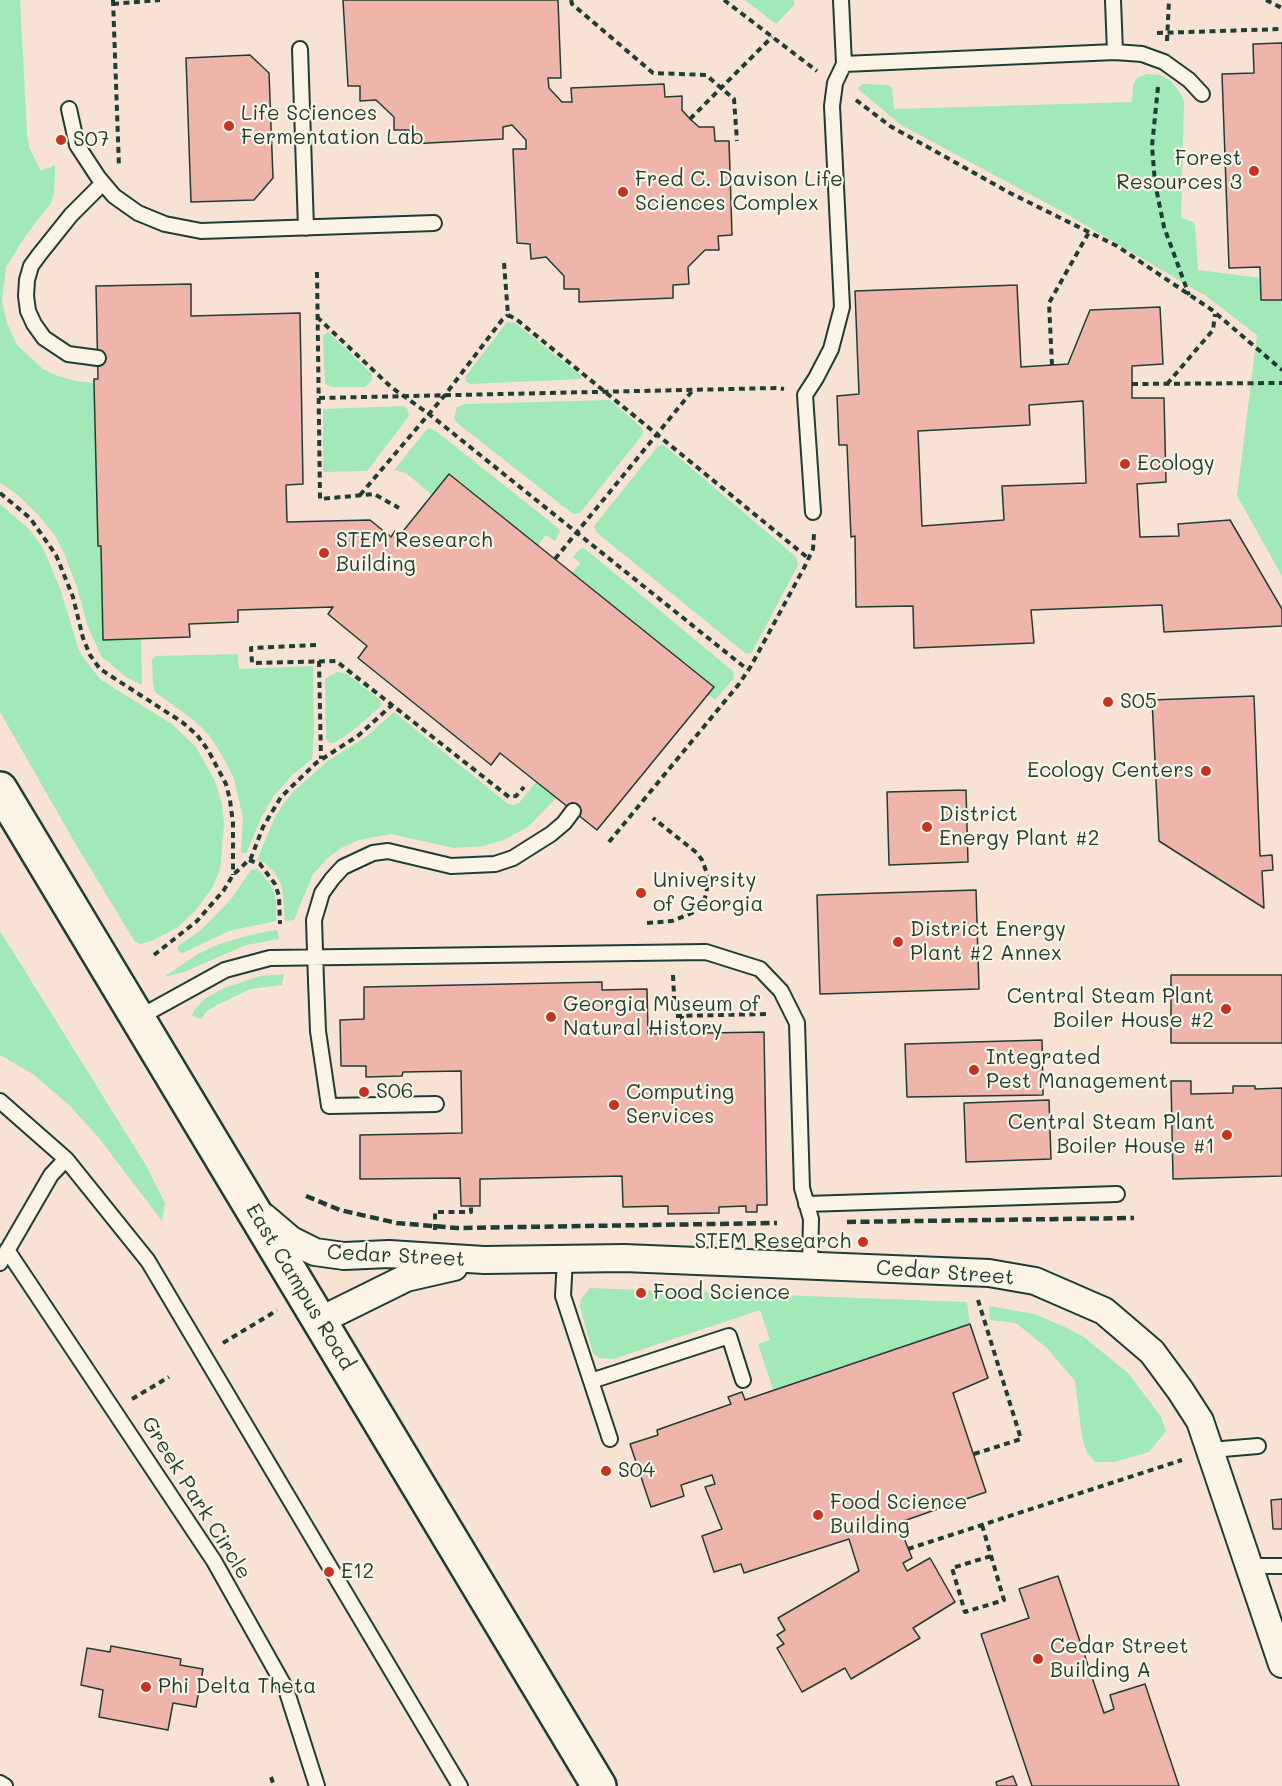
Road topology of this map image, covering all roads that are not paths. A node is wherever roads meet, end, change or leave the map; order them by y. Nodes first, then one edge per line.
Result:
1 (841, 0) edge
2 (1113, 0) edge
3 (300, 49) dead end
4 (1115, 52) junction
5 (844, 64) junction
6 (1202, 94) dead end
7 (69, 109) dead end
8 (103, 183) junction
9 (434, 223) dead end
10 (306, 228) junction
11 (98, 358) dead end
12 (813, 512) road end
13 (0, 789) edge
14 (573, 811) dead end
15 (315, 957) junction
16 (138, 1018) junction
17 (0, 1101) edge
18 (436, 1104) dead end
19 (66, 1159) junction
20 (1117, 1194) dead end
21 (806, 1204) junction
22 (252, 1206) junction
23 (7, 1250) junction
24 (565, 1258) junction
25 (484, 1260) junction
26 (0, 1263) edge
27 (810, 1265) junction
28 (321, 1320) junction
29 (743, 1380) dead end
30 (591, 1381) junction
31 (610, 1439) dead end
32 (1258, 1446) dead end
33 (1211, 1450) junction
34 (1249, 1566) junction
35 (1282, 1566) edge
36 (1282, 1664) edge
37 (0, 1783) edge
38 (5, 1786) edge
39 (317, 1786) edge
40 (460, 1786) edge
41 (599, 1786) edge

1 - 5 lane
2 - 4 lane
3 - 10 lane
4 - 5 lane
4 - 6 lane
5 - 12 lane
7 - 8 lane
8 - 10 lane
8 - 11 lane
9 - 10 lane
13 - 16 main road, East Campus Road
14 - 15 lane
15 - 16 lane
15 - 18 lane
15 - 21 lane
16 - 22 main road, East Campus Road
17 - 19 lane
19 - 23 lane
19 - 40 lane
20 - 21 lane
21 - 27 lane
22 - 25 street, Cedar Street
22 - 28 main road, East Campus Road
23 - 26 lane
23 - 39 lane, Greek Park Circle
24 - 25 street, Cedar Street
24 - 27 street, Cedar Street
24 - 30 lane
25 - 28 street, Cedar Street
27 - 33 street, Cedar Street
28 - 41 main road, East Campus Road
29 - 30 lane
30 - 31 lane
32 - 33 lane
33 - 34 street, Cedar Street
34 - 35 lane
34 - 36 street, Cedar Street
37 - 38 lane

